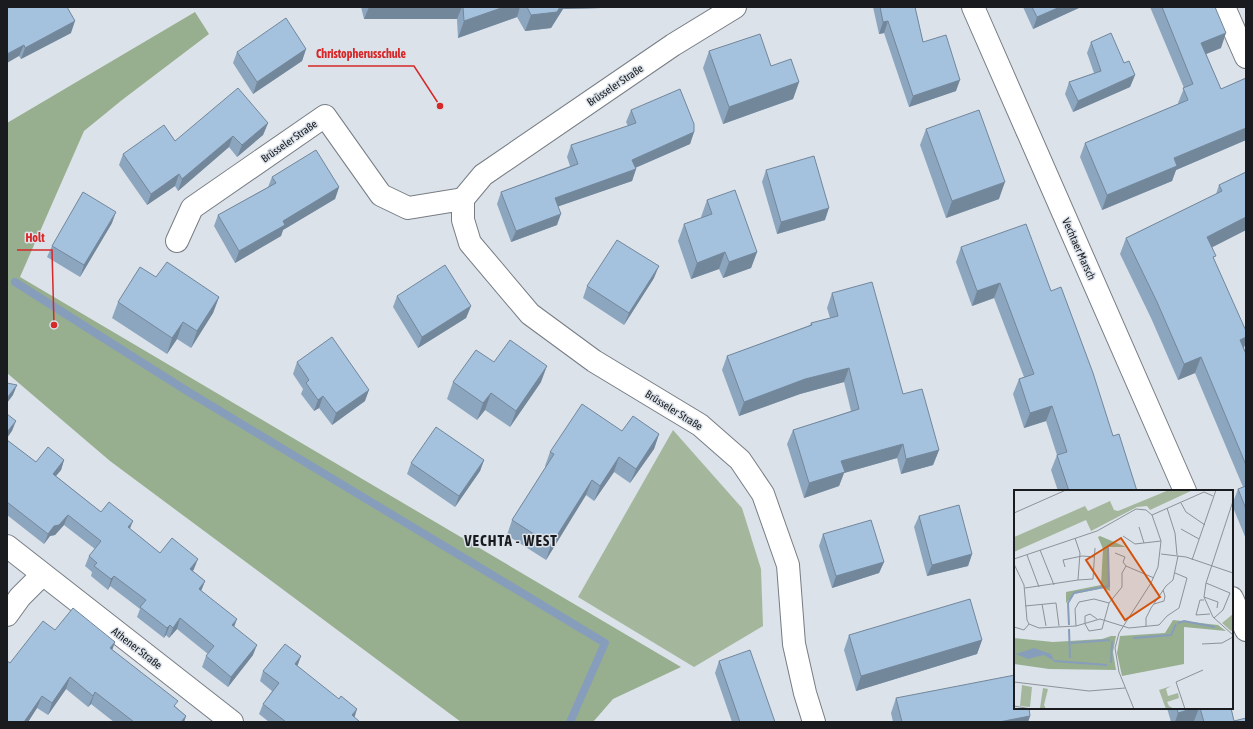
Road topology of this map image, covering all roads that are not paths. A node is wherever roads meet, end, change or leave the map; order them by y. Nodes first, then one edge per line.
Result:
1 (735, 7) edge
2 (974, 7) edge
3 (1224, 7) edge
4 (1246, 57) edge
5 (463, 199) junction
6 (176, 241) dead end
7 (1185, 490) edge
8 (7, 546) edge
9 (43, 574) junction
10 (1233, 600) edge
11 (7, 615) edge
12 (1246, 630) edge
13 (232, 722) edge
14 (814, 722) edge

1 - 5 street, Brüsseler Straße
2 - 7 street, Vechtaer Marsch
3 - 4 street
5 - 6 street, Brüsseler Straße
5 - 14 street, Brüsseler Straße
8 - 9 street, Athener Straße
9 - 11 street
9 - 13 street, Athener Straße
10 - 12 street

